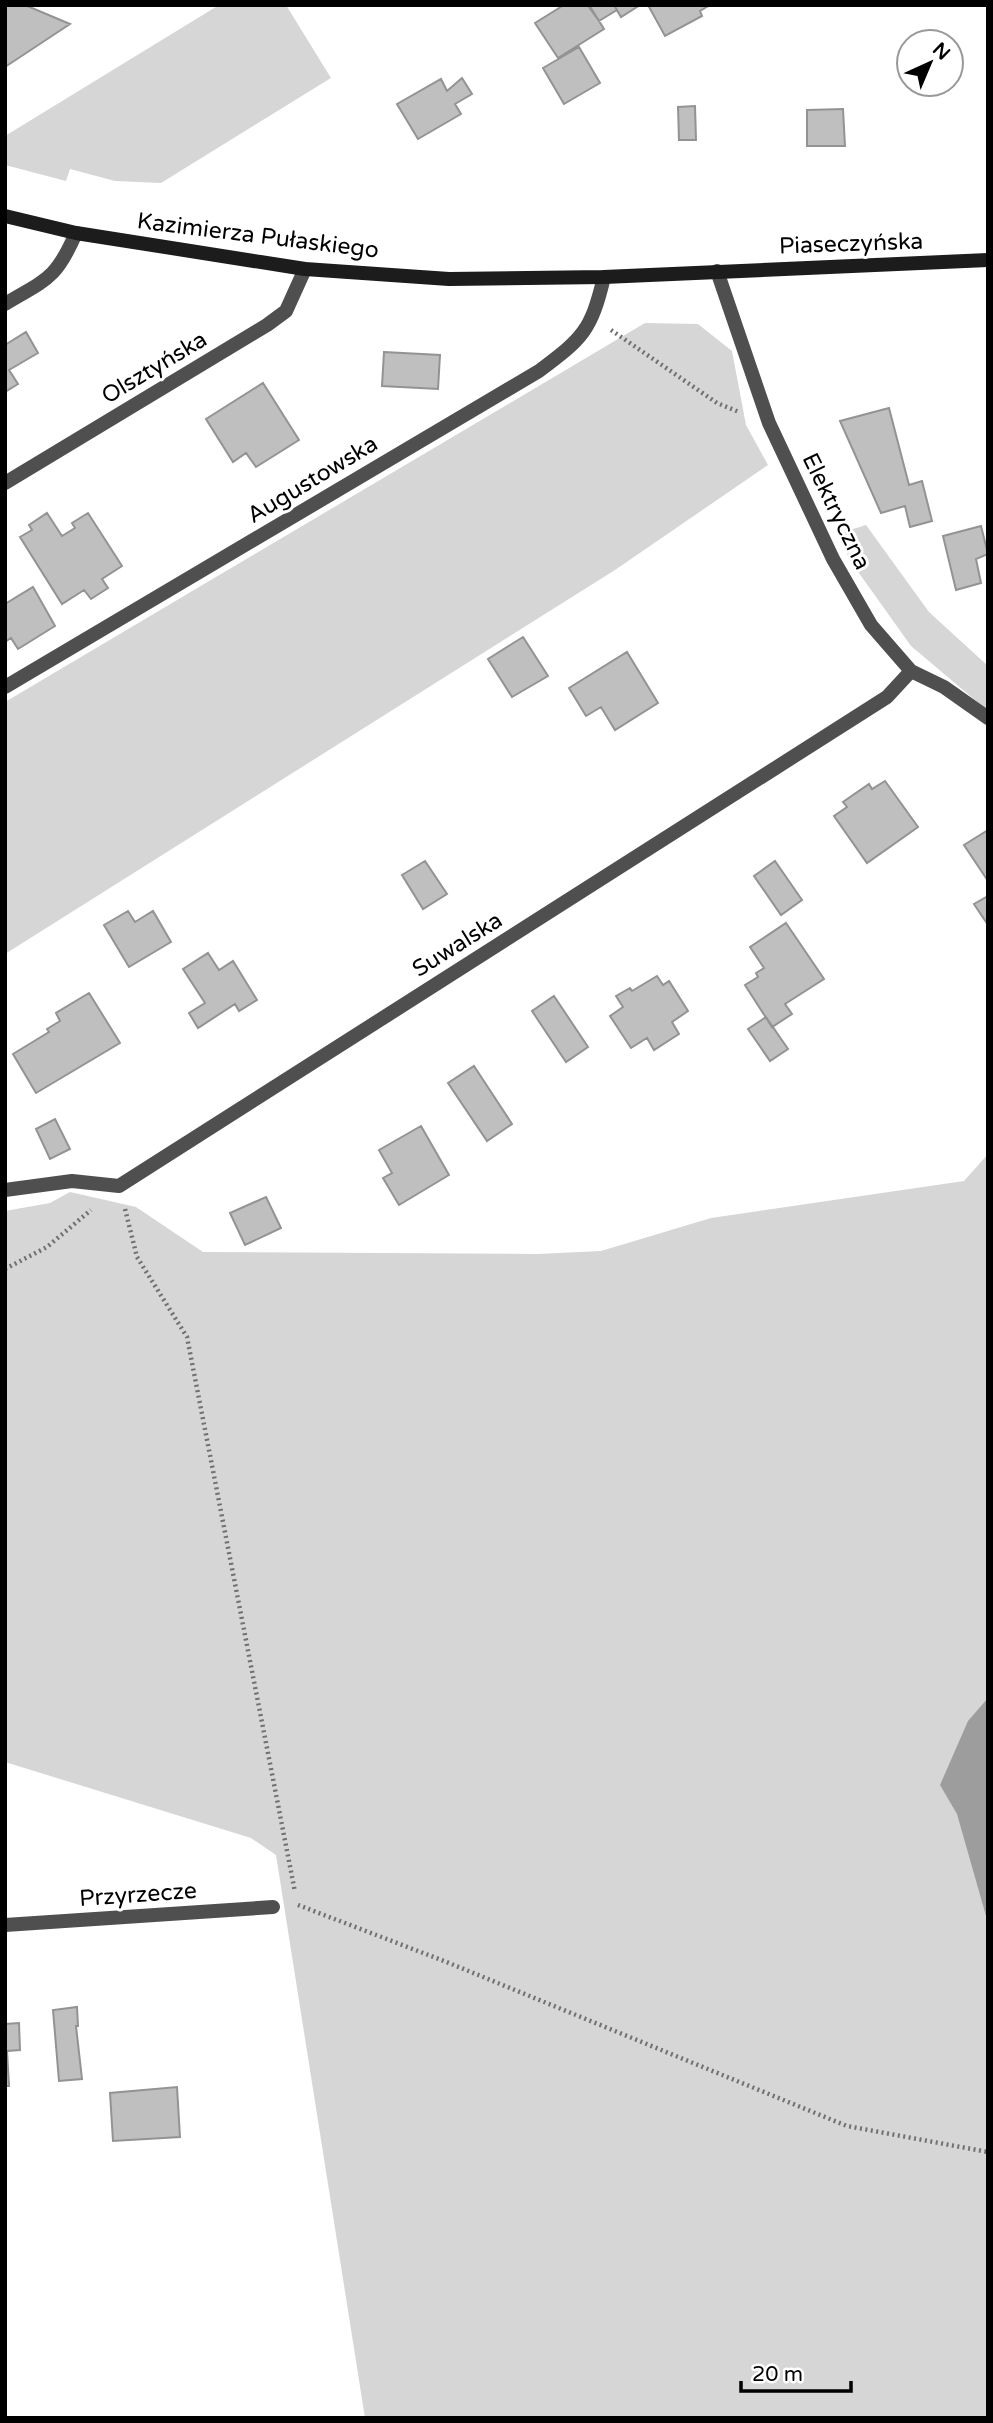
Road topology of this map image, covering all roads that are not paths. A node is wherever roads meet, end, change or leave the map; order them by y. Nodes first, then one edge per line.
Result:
1 (5, 216) edge
2 (76, 233) junction
3 (988, 260) edge
4 (305, 269) junction
5 (717, 271) junction
6 (604, 277) junction
7 (5, 304) edge
8 (5, 483) edge
9 (911, 671) junction
10 (5, 687) edge
11 (988, 718) edge
12 (5, 1190) edge
13 (273, 1907) road end
14 (5, 1926) edge

1 - 2 main road, Kazimierza Pułaskiego
2 - 4 main road, Kazimierza Pułaskiego
2 - 7 street
3 - 5 main road, Piaseczyńska
4 - 6 main road, Kazimierza Pułaskiego
4 - 8 street, Olsztyńska
5 - 6 main road, Kazimierza Pułaskiego
5 - 9 street, Elektryczna
6 - 10 street, Augustowska
9 - 11 street, Elektryczna
9 - 12 street, Suwalska
13 - 14 street, Przyrzecze

